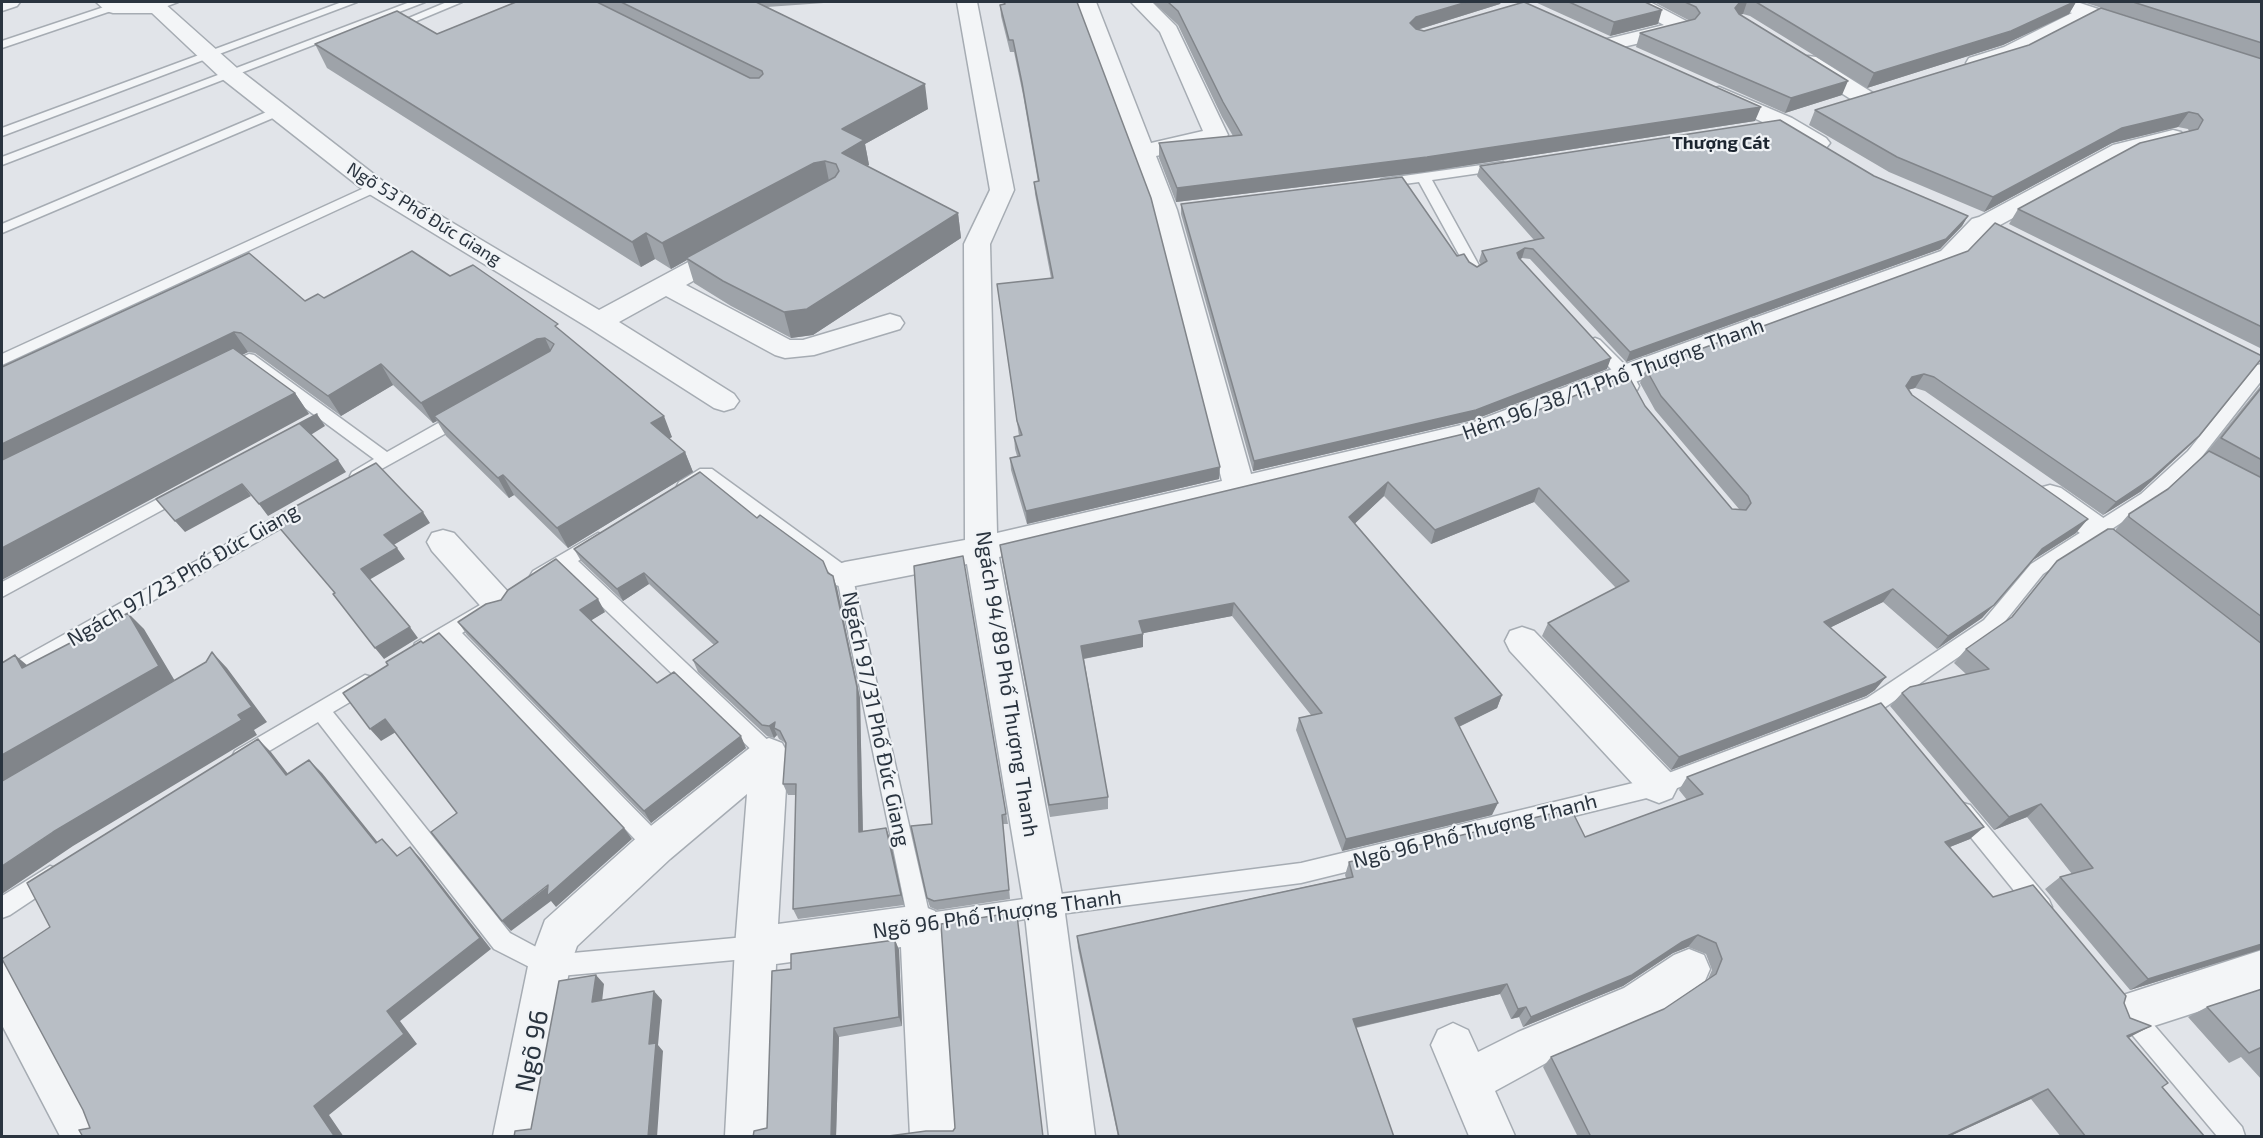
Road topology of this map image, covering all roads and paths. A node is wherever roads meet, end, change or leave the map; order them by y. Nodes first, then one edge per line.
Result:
1 (10, 2) edge
2 (351, 2) edge
3 (419, 2) edge
4 (456, 2) edge
5 (967, 2) edge
6 (1086, 2) edge
7 (1141, 2) edge
8 (1635, 2) edge
9 (2058, 2) edge
10 (2, 4) edge
11 (110, 4) edge
12 (164, 4) edge
13 (2086, 12) junction
14 (383, 31) edge
15 (2152, 33) edge
16 (1589, 34) edge
17 (1610, 44) junction
18 (2, 45) edge
19 (304, 47) junction
20 (1790, 51) edge
21 (211, 56) junction
22 (320, 56) dead end
23 (1643, 59) edge
24 (1955, 70) edge
25 (229, 73) junction
26 (1697, 84) edge
27 (1888, 91) edge
28 (1865, 98) junction
29 (276, 112) junction
30 (1772, 125) junction
31 (2, 132) edge
32 (2179, 136) edge
33 (1145, 152) junction
34 (1841, 157) edge
35 (2, 161) edge
36 (1517, 164) edge
37 (1424, 178) junction
38 (1365, 186) edge
39 (375, 187) junction
40 (2, 230) edge
41 (748, 240) edge
42 (1475, 272) edge
43 (666, 285) junction
44 (599, 322) junction
45 (890, 323) dead end
46 (1586, 333) edge
47 (2, 360) edge
48 (2262, 369) edge
49 (1625, 375) junction
50 (208, 380) edge
51 (724, 401) dead end
52 (1642, 404) edge
53 (480, 407) edge
54 (324, 415) junction
55 (303, 426) edge
56 (2194, 455) junction
57 (387, 460) junction
58 (2213, 466) edge
59 (2030, 482) edge
60 (199, 483) edge
61 (345, 484) edge
62 (1239, 487) junction
63 (666, 498) edge
64 (314, 501) edge
65 (616, 529) edge
66 (2107, 537) junction
67 (443, 542) dead end
68 (981, 549) junction
69 (566, 560) junction
70 (844, 575) junction
71 (2, 590) edge
72 (510, 594) junction
73 (449, 632) junction
74 (1522, 641) dead end
75 (409, 656) edge
76 (380, 674) edge
77 (2, 678) edge
78 (1874, 704) junction
79 (321, 710) junction
80 (1889, 722) edge
81 (769, 754) junction
82 (231, 764) edge
83 (1659, 786) junction
84 (1949, 795) edge
85 (656, 846) junction
86 (62, 868) edge
87 (1044, 906) junction
88 (2, 908) edge
89 (2054, 922) edge
90 (920, 925) junction
91 (756, 947) junction
92 (549, 966) junction
93 (1689, 969) dead end
94 (2262, 970) edge
95 (2, 982) edge
96 (2121, 1004) joint
97 (84, 1137) edge
98 (516, 1137) edge
99 (748, 1137) edge
100 (933, 1137) edge
101 (1072, 1137) edge
102 (1492, 1137) edge
103 (2233, 1137) edge

1 - 10 street
2 - 21 lane
3 - 19 lane
4 - 14 lane
5 - 68 street, Ngách 94/89 Phố Thượng Thanh
6 - 33 street
7 - 33 street
8 - 17 street
9 - 13 street
11 - 12 street, Ngõ 53 Phố Đức Giang
11 - 18 lane
12 - 21 street, Ngõ 53 Phố Đức Giang
13 - 15 street
13 - 24 street
16 - 17 street
17 - 23 street
19 - 22 lane
19 - 25 lane
20 - 28 street
21 - 25 street, Ngõ 53 Phố Đức Giang
21 - 31 lane
25 - 29 street, Ngõ 53 Phố Đức Giang
25 - 35 lane
26 - 30 street
27 - 28 street
28 - 30 street
29 - 39 street, Ngõ 53 Phố Đức Giang
29 - 40 lane
30 - 34 street
32 - 49 street, Hẻm 96/38/11 Phố Thượng Thanh
33 - 62 street
36 - 37 lane
37 - 38 lane
37 - 42 lane
39 - 44 street, Ngõ 53 Phố Đức Giang
39 - 47 lane
41 - 43 street
43 - 44 street
43 - 45 street
44 - 51 street, Ngõ 53 Phố Đức Giang
46 - 49 lane
48 - 56 lane, Ngõ 96 Phố Thượng Thanh
49 - 52 lane
49 - 62 street, Hẻm 96/38/11 Phố Thượng Thanh
50 - 54 lane
53 - 57 lane
54 - 55 lane
54 - 57 lane
56 - 58 lane
56 - 66 lane, Ngõ 96 Phố Thượng Thanh
57 - 61 lane
59 - 66 street
60 - 71 lane
62 - 68 street, Hẻm 96/38/11 Phố Thượng Thanh
63 - 70 lane, Ngách 97/31 Phố Đức Giang
64 - 77 lane, Ngách 97/23 Phố Đức Giang
65 - 69 lane
66 - 78 lane, Ngõ 96 Phố Thượng Thanh
67 - 72 street
68 - 70 street, Hẻm 96/38/11 Phố Thượng Thanh
68 - 87 street, Ngách 94/89 Phố Thượng Thanh
69 - 72 lane
69 - 81 lane
70 - 90 lane, Ngách 97/31 Phố Đức Giang
72 - 73 lane
73 - 75 lane
73 - 85 lane
74 - 83 street
76 - 79 lane
78 - 80 lane
78 - 83 lane, Ngõ 96 Phố Thượng Thanh
79 - 82 lane
79 - 92 lane
81 - 85 street, Ngõ 96
81 - 91 street
83 - 87 lane, Ngõ 96 Phố Thượng Thanh
84 - 89 lane
85 - 92 street, Ngõ 96
86 - 88 lane
87 - 90 lane, Ngõ 96 Phố Thượng Thanh
87 - 101 street, Ngách 94/89 Phố Thượng Thanh
90 - 91 street, Ngõ 96 Phố Thượng Thanh
90 - 100 street
91 - 92 lane, Ngõ 96 Phố Thượng Thanh
91 - 99 street
92 - 98 street, Ngõ 96
93 - 102 street
94 - 96 street
95 - 97 street
96 - 103 lane

